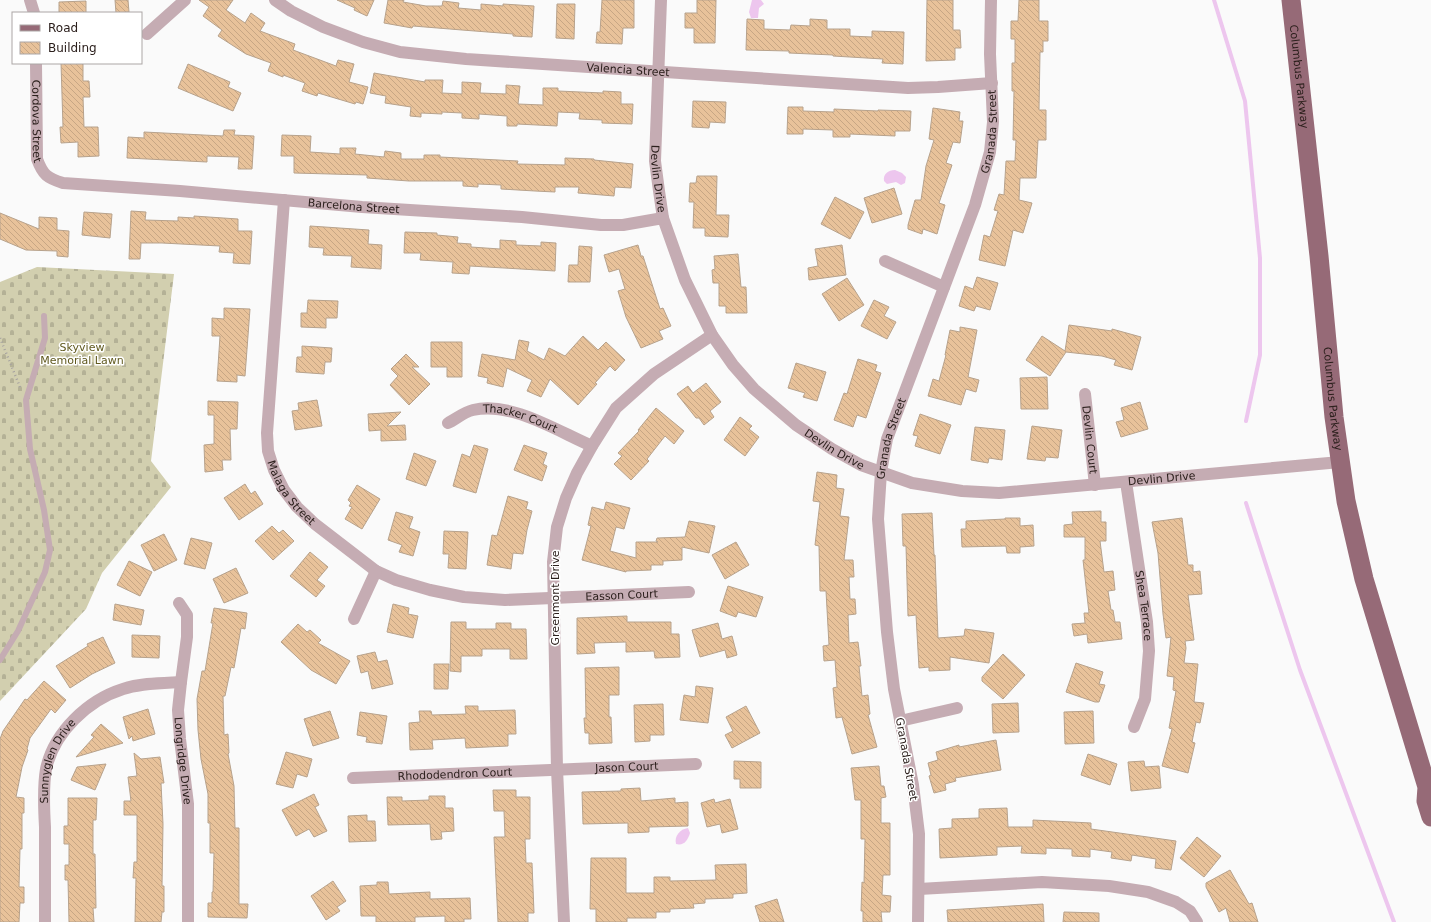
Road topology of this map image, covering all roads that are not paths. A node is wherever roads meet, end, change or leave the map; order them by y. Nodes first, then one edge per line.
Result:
1 (30, 0) edge
2 (184, 0) edge
3 (275, 0) edge
4 (661, 0) edge
5 (991, 0) edge
6 (1291, 0) edge
7 (34, 12) edge
8 (147, 34) dead end
9 (36, 64) edge
10 (658, 72) junction
11 (992, 83) junction
12 (46, 176) joint
13 (284, 200) junction
14 (663, 218) junction
15 (885, 261) dead end
16 (944, 287) junction
17 (44, 316) dead end
18 (712, 335) junction
19 (1085, 394) dead end
20 (448, 423) dead end
21 (592, 446) junction
22 (1340, 462) junction
23 (881, 472) junction
24 (1126, 482) junction
25 (1095, 485) junction
26 (376, 571) junction
27 (689, 592) dead end
28 (554, 598) junction
29 (179, 602) dead end
30 (354, 619) dead end
31 (0, 660) edge
32 (181, 682) junction
33 (957, 708) dead end
34 (900, 721) junction
35 (1134, 727) dead end
36 (696, 764) dead end
37 (557, 769) junction
38 (353, 778) dead end
39 (1429, 789) edge
40 (1431, 817) edge
41 (919, 889) junction
42 (45, 922) edge
43 (188, 922) edge
44 (564, 922) edge
45 (918, 922) edge
46 (1197, 922) edge

1 - 7 street
2 - 8 street
3 - 10 street, Valencia Street
4 - 10 street, Devlin Drive
5 - 11 street, Granada Street
6 - 22 main road, Columbus Parkway
9 - 12 street, Cordova Street
10 - 11 street, Valencia Street
10 - 14 street, Devlin Drive
11 - 16 street, Granada Street
12 - 13 street, Barcelona Street
13 - 14 street, Barcelona Street
13 - 26 street, Malaga Street
14 - 18 street, Devlin Drive
15 - 16 street
16 - 23 street, Granada Street
17 - 31 lane
18 - 21 street, Greenmont Drive
18 - 23 street, Devlin Drive
19 - 25 street, Devlin Court
20 - 21 street, Thacker Court
21 - 28 street, Greenmont Drive
22 - 24 street, Devlin Drive
22 - 39 main road, Columbus Parkway
23 - 25 street, Devlin Drive
23 - 34 street, Granada Street
24 - 25 street, Devlin Drive
24 - 35 street, Shea Terrace
26 - 28 street, Malaga Street
26 - 30 street
27 - 28 street, Easson Court
28 - 37 street, Greenmont Drive
29 - 32 street, Longridge Drive
32 - 42 street, Sunnyglen Drive
32 - 43 street, Longridge Drive
33 - 34 street
34 - 41 street, Granada Street
36 - 37 street, Jason Court
37 - 38 street, Rhododendron Court
37 - 44 street, Greenmont Drive
39 - 40 main road, Columbus Parkway
41 - 45 street, Granada Street
41 - 46 street

